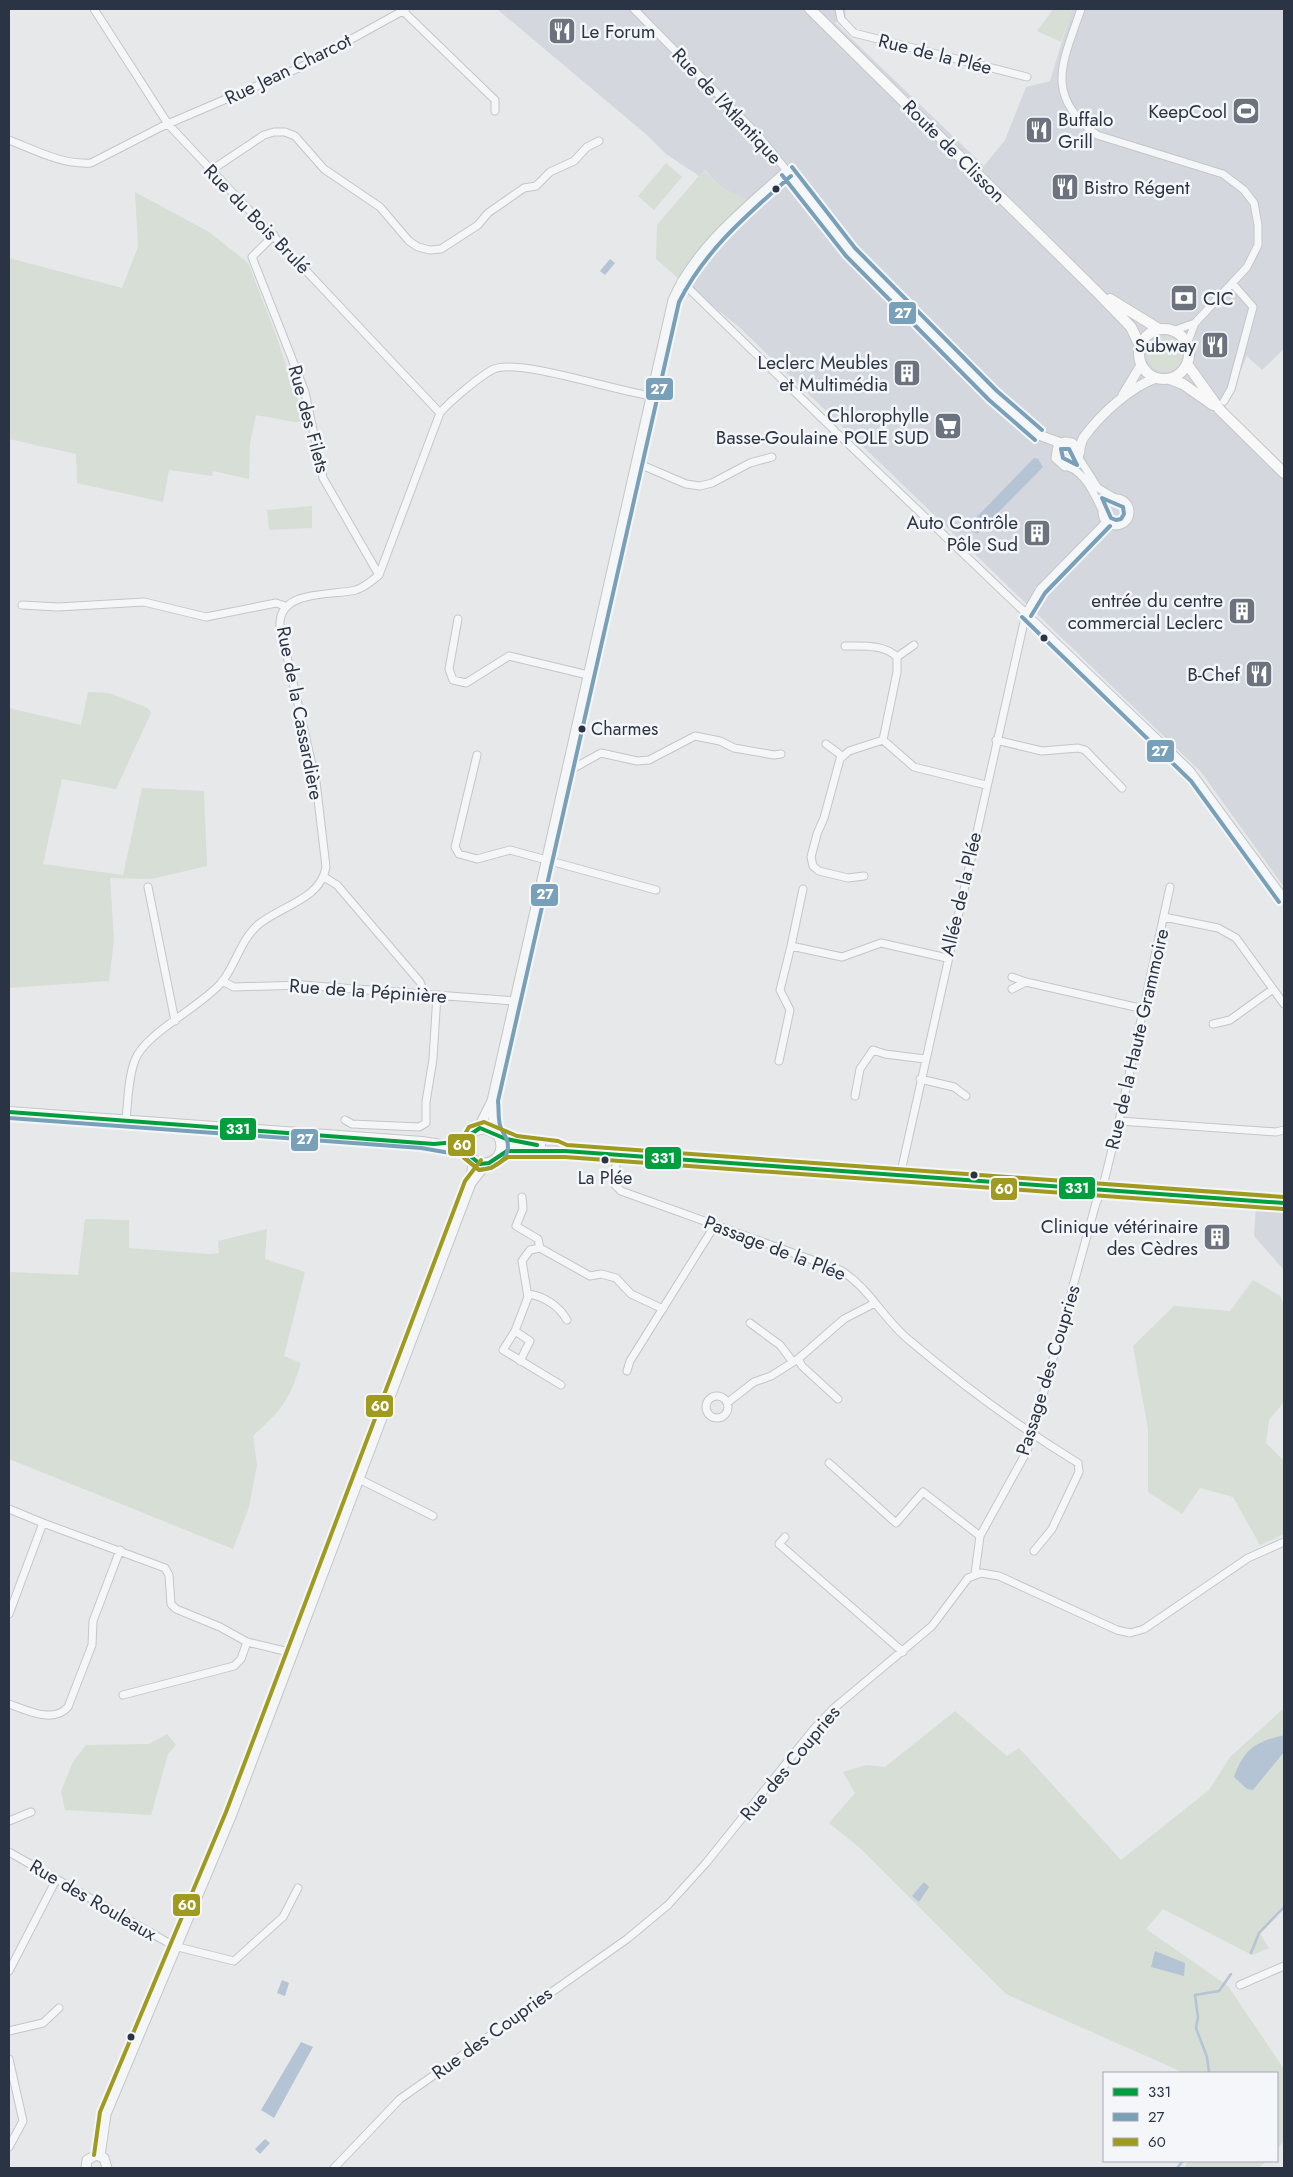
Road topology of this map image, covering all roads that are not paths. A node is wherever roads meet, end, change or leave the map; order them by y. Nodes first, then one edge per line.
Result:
1 (94, 9) edge
2 (634, 9) edge
3 (810, 9) edge
4 (839, 9) edge
5 (1081, 9) edge
6 (404, 10) edge
7 (1026, 77) dead end
8 (496, 111) dead end
9 (168, 124) junction
10 (9, 140) edge
11 (599, 141) dead end
12 (210, 171) junction
13 (787, 171) junction
14 (274, 235) junction
15 (681, 281) junction
16 (1232, 283) junction
17 (1098, 292) junction
18 (1195, 323) junction
19 (1160, 329) junction
20 (1173, 331) junction
21 (1187, 344) junction
22 (1140, 346) junction
23 (1188, 364) junction
24 (1141, 365) junction
25 (1156, 378) junction
26 (1170, 379) junction
27 (652, 396) junction
28 (1120, 400) junction
29 (1222, 406) junction
30 (440, 413) junction
31 (1048, 439) junction
32 (1082, 439) junction
33 (1063, 443) junction
34 (1055, 451) junction
35 (1079, 455) junction
36 (772, 457) dead end
37 (637, 464) junction
38 (1069, 466) junction
39 (1284, 473) edge
40 (1115, 498) junction
41 (1102, 510) junction
42 (1106, 522) junction
43 (379, 575) junction
44 (22, 605) dead end
45 (285, 606) junction
46 (1026, 613) junction
47 (458, 619) dead end
48 (914, 645) dead end
49 (846, 646) dead end
50 (897, 657) junction
51 (588, 675) junction
52 (883, 740) junction
53 (996, 740) junction
54 (826, 744) dead end
55 (781, 754) dead end
56 (477, 755) dead end
57 (842, 756) junction
58 (567, 767) junction
59 (986, 785) junction
60 (1122, 788) dead end
61 (547, 859) junction
62 (864, 876) dead end
63 (324, 877) junction
64 (148, 887) dead end
65 (1170, 887) dead end
66 (803, 888) dead end
67 (656, 890) dead end
68 (1284, 898) edge
69 (1164, 917) junction
70 (791, 946) junction
71 (947, 958) junction
72 (1012, 977) dead end
73 (222, 981) junction
74 (1026, 982) junction
75 (1012, 989) dead end
76 (1273, 989) junction
77 (425, 994) junction
78 (437, 995) junction
79 (515, 1001) junction
80 (1284, 1004) edge
81 (1144, 1010) junction
82 (175, 1022) junction
83 (1213, 1024) dead end
84 (925, 1059) junction
85 (779, 1060) dead end
86 (920, 1079) junction
87 (855, 1096) dead end
88 (966, 1096) dead end
89 (492, 1102) junction
90 (9, 1112) edge
91 (126, 1120) junction
92 (345, 1120) dead end
93 (1119, 1121) junction
94 (478, 1129) junction
95 (1284, 1130) edge
96 (497, 1134) junction
97 (467, 1145) junction
98 (565, 1151) junction
99 (501, 1153) junction
100 (617, 1155) junction
101 (473, 1160) junction
102 (486, 1164) junction
103 (900, 1176) junction
104 (471, 1183) junction
105 (1102, 1190) junction
106 (522, 1197) dead end
107 (1284, 1202) edge
108 (714, 1225) junction
109 (540, 1248) junction
110 (528, 1294) junction
111 (875, 1303) junction
112 (663, 1308) junction
113 (567, 1320) dead end
114 (750, 1323) dead end
115 (515, 1331) junction
116 (520, 1361) junction
117 (795, 1361) junction
118 (627, 1371) dead end
119 (561, 1385) dead end
120 (838, 1398) dead end
121 (727, 1403) dead end
122 (1032, 1435) junction
123 (828, 1463) dead end
124 (359, 1480) junction
125 (9, 1509) edge
126 (434, 1516) dead end
127 (43, 1522) junction
128 (980, 1536) junction
129 (785, 1537) dead end
130 (1284, 1542) edge
131 (120, 1550) junction
132 (1034, 1551) dead end
133 (975, 1574) junction
134 (10, 1604) edge
135 (9, 1614) edge
136 (247, 1642) junction
137 (903, 1652) junction
138 (293, 1653) junction
139 (123, 1695) dead end
140 (9, 1704) edge
141 (31, 1812) dead end
142 (9, 1821) edge
143 (9, 1852) edge
144 (56, 1880) junction
145 (298, 1888) dead end
146 (178, 1947) junction
147 (1284, 1966) edge
148 (9, 1971) edge
149 (1240, 1985) dead end
150 (60, 2008) dead end
151 (9, 2031) edge
152 (9, 2059) edge
153 (9, 2146) edge
154 (100, 2156) junction
155 (86, 2168) edge
156 (107, 2168) edge
157 (334, 2168) edge

1 - 9 street, Rue du Bois Brulé
2 - 13 street, Rue de l'Atlantique
3 - 17 main road, Route de Clisson
4 - 7 street, Rue de la Plée
5 - 16 street
6 - 8 street
6 - 9 street, Rue Jean Charcot
9 - 10 street, Rue Jean Charcot
9 - 12 street, Rue du Bois Brulé
11 - 12 street
12 - 14 street, Rue du Bois Brulé
13 - 15 street
13 - 31 street, Rue de l'Atlantique
14 - 30 street, Rue du Bois Brulé
14 - 43 street, Rue des Filets
15 - 27 street
15 - 46 street
16 - 18 street
16 - 29 street
17 - 19 main road, Route de Clisson
17 - 22 main road, Route de Clisson
18 - 20 street
18 - 21 street
19 - 20 main road, Route de Clisson
19 - 22 main road
20 - 21 main road
21 - 23 main road
22 - 24 main road, Route de Clisson
23 - 26 main road
23 - 29 main road
24 - 25 main road
24 - 28 street
25 - 26 main road
25 - 28 street
26 - 29 main road
27 - 30 street
27 - 37 street
28 - 32 street
29 - 39 main road
30 - 43 street
31 - 33 street, Rue de l'Atlantique
31 - 34 street, Rue de l'Atlantique
32 - 33 street
32 - 35 street
33 - 34 street
33 - 35 street
34 - 38 street
35 - 38 street
35 - 40 street
36 - 37 street
37 - 51 street
38 - 41 street
40 - 41 street
40 - 42 street
41 - 42 street
42 - 46 street, Allée de la Plée
43 - 45 street, Rue de la Cassardière
44 - 45 street
45 - 63 street, Rue de la Cassardière
46 - 53 street, Allée de la Plée
46 - 68 street
47 - 51 street
48 - 50 street
49 - 50 street
50 - 52 street
51 - 58 street
52 - 57 street
52 - 59 street
53 - 59 street, Allée de la Plée
53 - 60 street
54 - 57 street
55 - 58 street
56 - 61 street
57 - 62 street
58 - 61 street
59 - 71 street, Allée de la Plée
61 - 67 street
61 - 79 street
63 - 73 street
63 - 77 street
64 - 82 street
65 - 69 street, Rue de la Haute Grammoire
66 - 70 street
69 - 76 street
69 - 81 street, Rue de la Haute Grammoire
70 - 71 street
70 - 85 street
71 - 84 street, Allée de la Plée
72 - 74 street
73 - 77 street, Rue de la Pépinière
73 - 82 street
74 - 75 street
74 - 81 street
76 - 80 street
76 - 83 street
77 - 78 street, Rue de la Pépinière
78 - 79 street, Rue de la Pépinière
78 - 92 street
79 - 89 street
81 - 93 street, Rue de la Haute Grammoire
82 - 91 street
84 - 86 street, Allée de la Plée
84 - 87 street
86 - 88 street
86 - 103 street, Allée de la Plée
89 - 94 street
89 - 96 street
90 - 91 main road
91 - 97 main road
93 - 95 street
93 - 105 street, Rue de la Haute Grammoire
94 - 96 main road
94 - 97 main road
96 - 98 main road
96 - 99 main road
97 - 101 main road
98 - 99 main road
98 - 100 main road
99 - 102 main road
100 - 103 main road
100 - 108 street, Passage de la Plée
101 - 102 main road
101 - 104 street
102 - 104 street
103 - 105 main road
104 - 124 street
105 - 107 main road
105 - 122 street, Passage des Coupries
106 - 109 street
108 - 111 street, Passage de la Plée
108 - 112 street
109 - 110 street
109 - 112 street
110 - 113 street
110 - 115 street
111 - 117 street
111 - 122 street, Passage de la Plée
112 - 118 street
114 - 117 street
115 - 116 street
115 - 116 street
116 - 119 street
117 - 120 street
117 - 121 street
122 - 128 street, Passage des Coupries
122 - 132 street, Passage de la Plée
123 - 128 street
124 - 126 street
124 - 138 street
125 - 127 street
127 - 131 street
127 - 134 street
128 - 133 street, Passage des Coupries
129 - 137 street
130 - 133 street
131 - 136 street
131 - 140 street
133 - 137 street, Rue des Coupries
134 - 135 street
136 - 138 street
136 - 139 street
137 - 157 street, Rue des Coupries
138 - 146 street
141 - 142 street
143 - 144 street, Rue des Rouleaux
144 - 146 street, Rue des Rouleaux
144 - 148 street
145 - 146 street, Rue des Rouleaux
146 - 154 street
147 - 149 street
150 - 151 street
152 - 153 street
154 - 155 street
154 - 156 street

